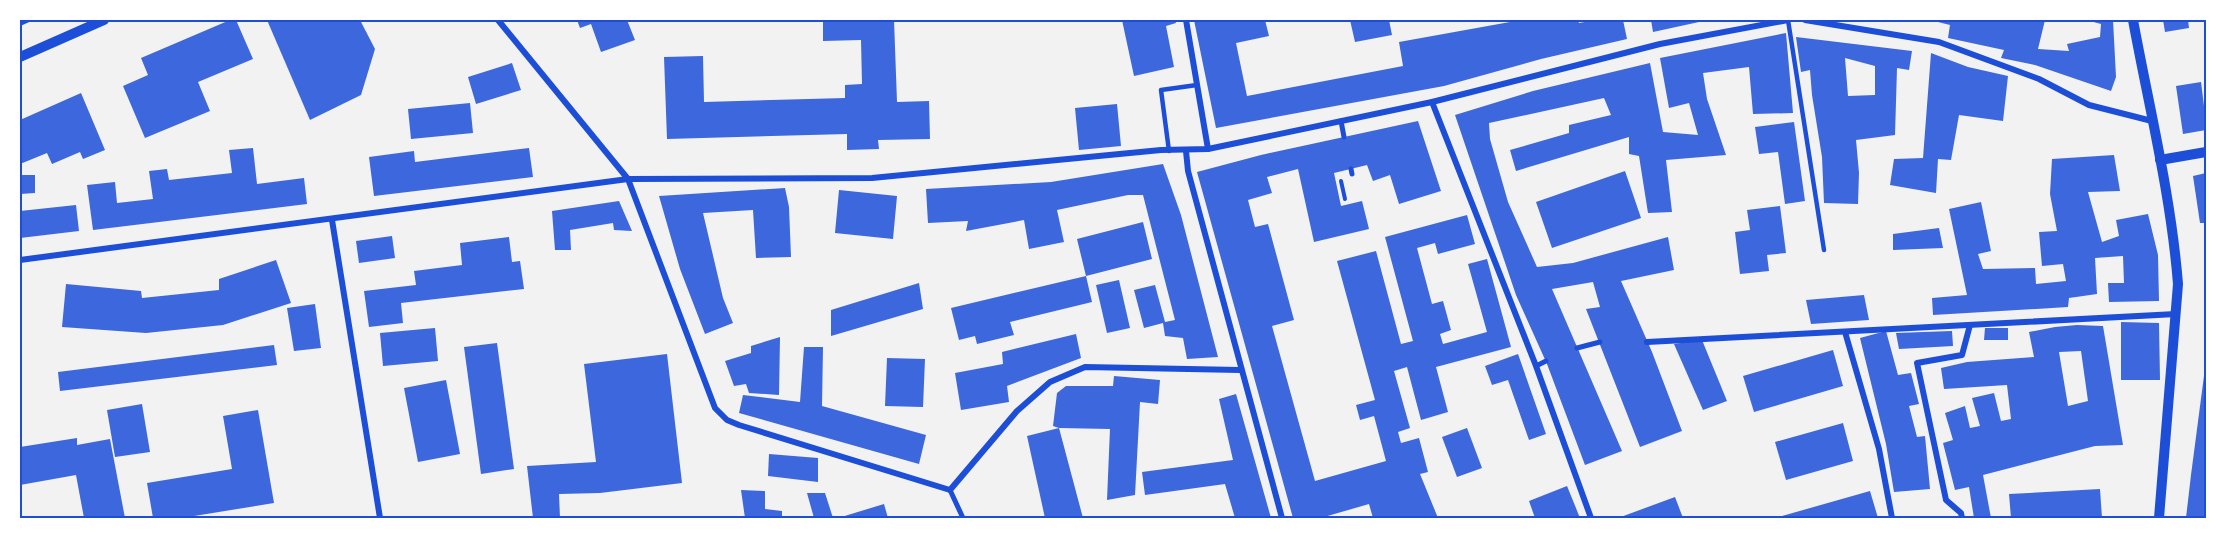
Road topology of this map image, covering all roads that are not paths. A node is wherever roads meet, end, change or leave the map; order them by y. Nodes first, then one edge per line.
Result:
1 (104, 20) edge
2 (498, 20) edge
3 (1186, 20) edge
4 (1788, 20) edge
5 (1805, 20) edge
6 (2133, 20) edge
7 (20, 57) edge
8 (1197, 85) junction
9 (1432, 102) junction
10 (1341, 121) junction
11 (2152, 121) junction
12 (1344, 137) dead end
13 (1208, 149) junction
14 (1186, 150) junction
15 (1169, 151) junction
16 (2206, 152) edge
17 (2160, 160) junction
18 (628, 179) junction
19 (332, 220) junction
20 (1824, 250) dead end
21 (20, 260) edge
22 (2176, 314) junction
23 (1970, 325) junction
24 (1845, 332) junction
25 (1600, 342) dead end
26 (1647, 342) dead end
27 (1577, 348) dead end
28 (1546, 361) dead end
29 (1536, 366) junction
30 (1240, 370) junction
31 (950, 490) junction
32 (380, 519) edge
33 (963, 519) edge
34 (1282, 519) edge
35 (1591, 519) edge
36 (1892, 519) edge
37 (1962, 519) edge
38 (2159, 519) edge

1 - 7 street
2 - 18 street
3 - 8 street
4 - 9 street
4 - 20 lane
5 - 11 street
6 - 11 street
8 - 13 street
8 - 15 lane
9 - 10 street
9 - 29 street
10 - 12 street
10 - 13 street
11 - 17 street
13 - 14 street
14 - 15 street
14 - 30 street
15 - 18 street
16 - 17 street
17 - 22 street
18 - 19 street
18 - 31 street
19 - 21 street
19 - 32 street
22 - 23 street
22 - 38 street
23 - 24 street
23 - 37 street
24 - 26 street
24 - 36 street
25 - 27 street
28 - 29 street
29 - 35 street
30 - 31 street
30 - 34 street
31 - 33 street

